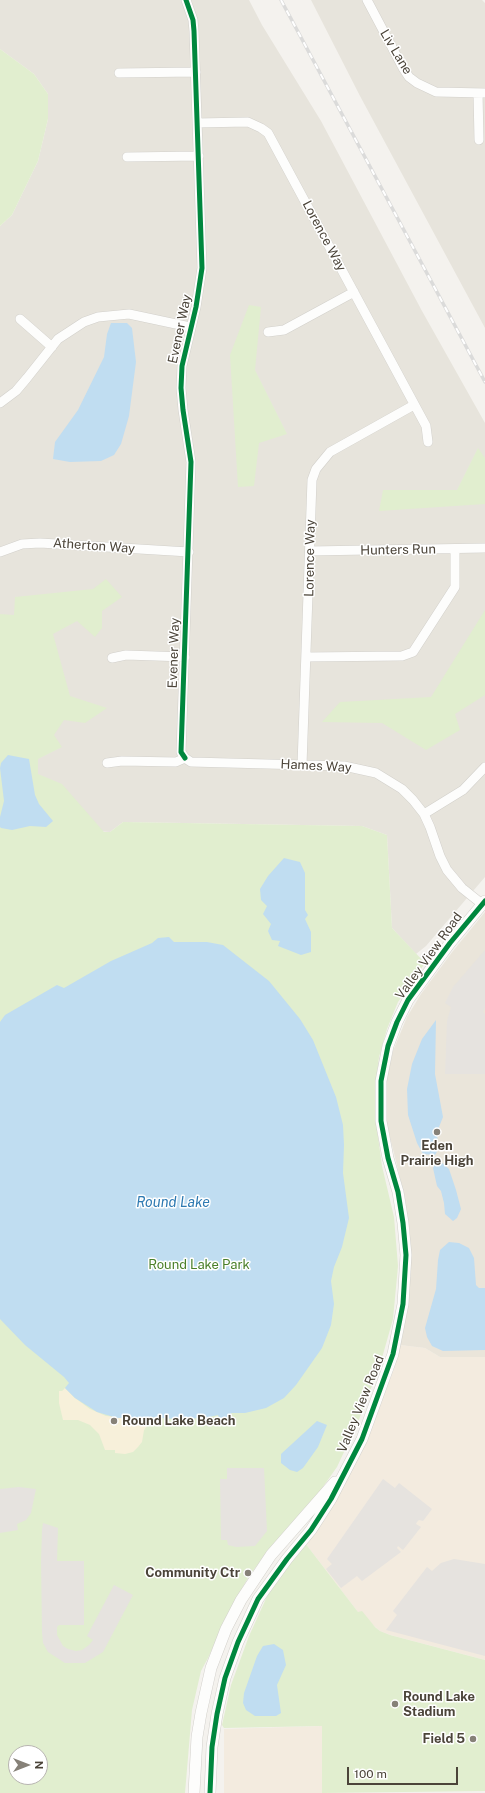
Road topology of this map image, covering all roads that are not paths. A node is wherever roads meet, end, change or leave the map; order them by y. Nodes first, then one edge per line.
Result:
1 (186, 0) edge
2 (366, 0) edge
3 (196, 72) junction
4 (119, 73) dead end
5 (482, 93) edge
6 (197, 123) junction
7 (479, 140) dead end
8 (199, 156) junction
9 (127, 157) dead end
10 (354, 292) junction
11 (20, 319) dead end
12 (190, 327) junction
13 (268, 332) dead end
14 (52, 347) junction
15 (0, 403) edge
16 (414, 405) junction
17 (428, 442) dead end
18 (485, 548) edge
19 (455, 549) junction
20 (310, 551) junction
21 (0, 552) edge
22 (189, 552) junction
23 (185, 657) junction
24 (307, 657) junction
25 (112, 658) dead end
26 (185, 758) junction
27 (107, 763) dead end
28 (302, 765) junction
29 (485, 768) edge
30 (424, 814) junction
31 (483, 903) edge
32 (347, 1468) junction
33 (194, 1793) edge
34 (210, 1793) edge

1 - 3 street, Evener Way
2 - 5 street, Liv Lane
3 - 4 street
3 - 6 street, Evener Way
5 - 7 street
6 - 8 street, Evener Way
6 - 10 street, Lorence Way
8 - 9 street
8 - 12 street, Evener Way
10 - 13 street
10 - 16 street, Lorence Way
11 - 14 street
12 - 14 street
12 - 22 street, Evener Way
14 - 15 street
16 - 17 street, Lorence Way
16 - 20 street, Lorence Way
18 - 19 street, Hunters Run
19 - 20 street, Hunters Run
19 - 24 street
20 - 24 street, Lorence Way
21 - 22 street, Atherton Way
22 - 23 street, Evener Way
23 - 25 street, Evener Way
23 - 26 street, Evener Way
24 - 28 street, Lorence Way
26 - 27 street, Hames Way
26 - 28 street, Hames Way
28 - 30 street, Hames Way
29 - 30 street
30 - 31 street, Hames Way
31 - 32 street, Valley View Road
32 - 33 street, Valley View Road
32 - 34 street, Valley View Road

